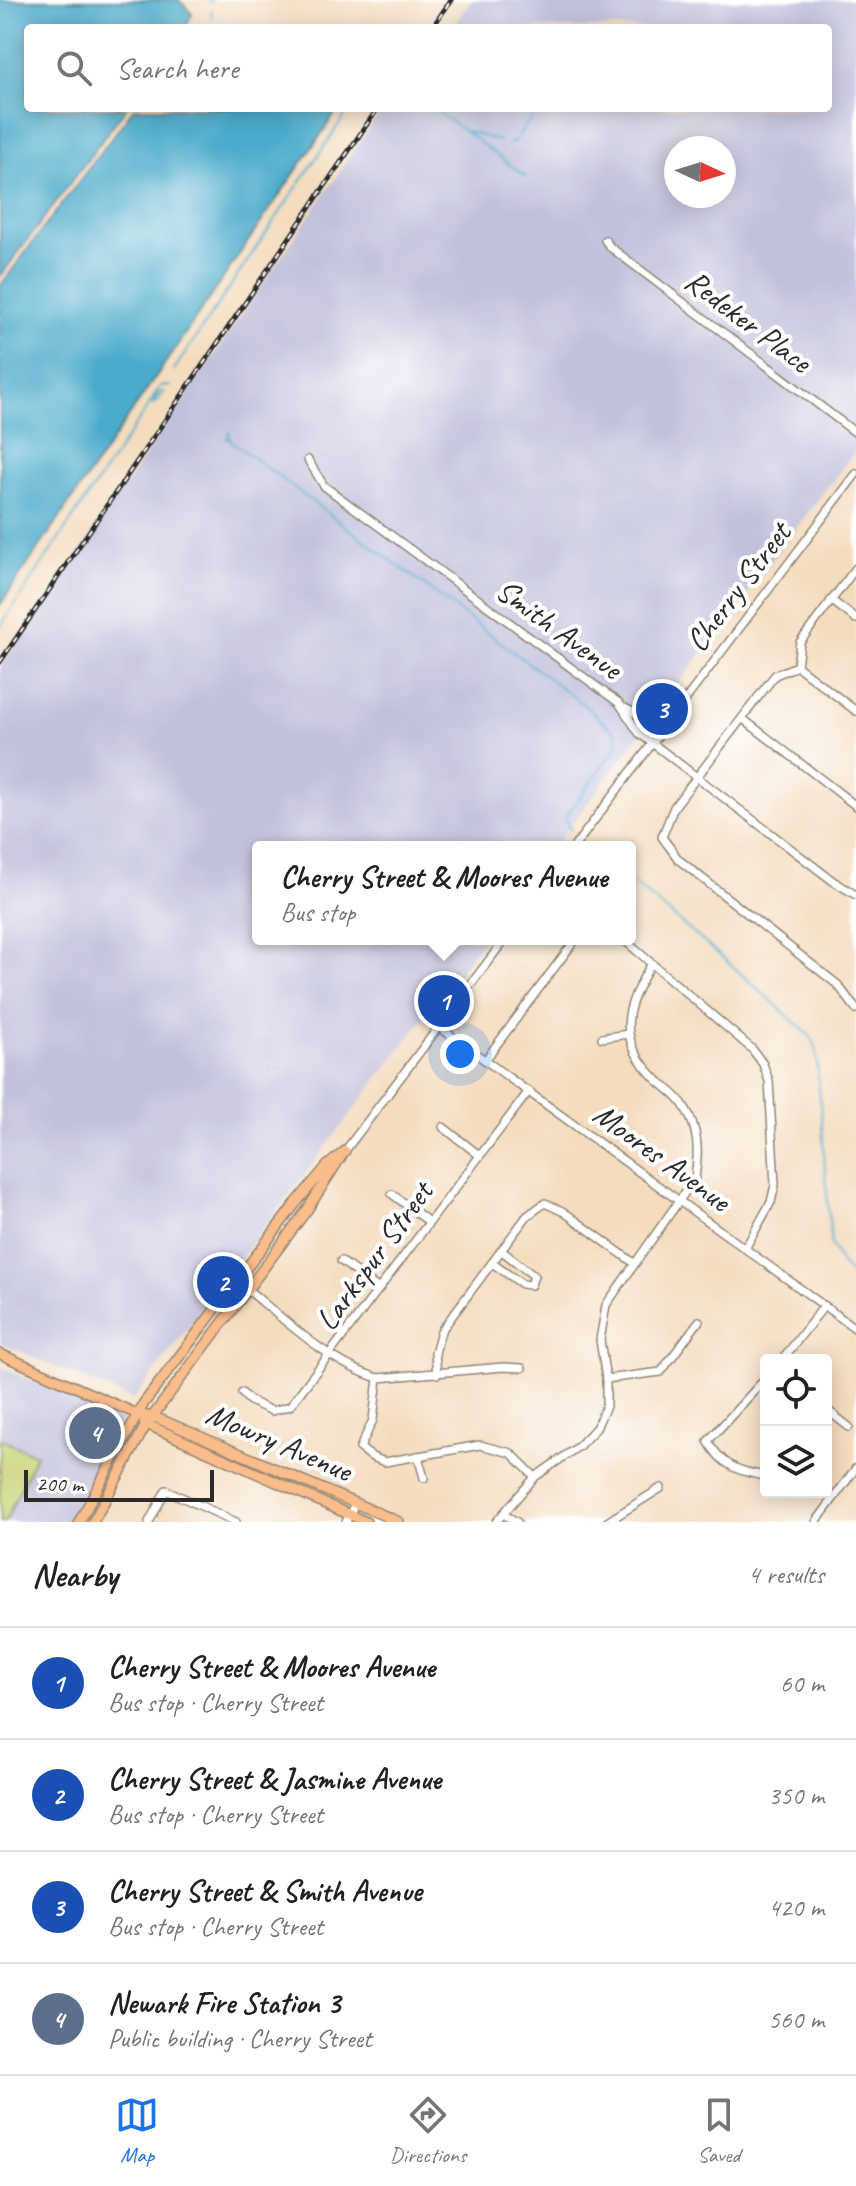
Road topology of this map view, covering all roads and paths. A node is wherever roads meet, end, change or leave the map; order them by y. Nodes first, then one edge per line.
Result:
1 (608, 243) dead end
2 (856, 433) edge
3 (308, 460) dead end
4 (856, 474) edge
5 (856, 568) edge
6 (831, 600) junction
7 (856, 619) edge
8 (797, 666) junction
9 (624, 708) junction
10 (856, 711) edge
11 (743, 719) junction
12 (668, 723) junction
13 (653, 744) junction
14 (697, 778) junction
15 (856, 806) edge
16 (579, 841) edge
17 (856, 895) edge
18 (500, 945) edge
19 (572, 945) edge
20 (630, 945) edge
21 (652, 963) junction
22 (856, 1009) edge
23 (439, 1027) junction
24 (628, 1034) junction
25 (602, 1038) dead end
26 (486, 1059) junction
27 (529, 1091) junction
28 (443, 1127) dead end
29 (345, 1151) junction
30 (479, 1155) junction
31 (392, 1194) dead end
32 (680, 1201) junction
33 (429, 1222) junction
34 (746, 1247) junction
35 (502, 1251) junction
36 (341, 1261) dead end
37 (492, 1263) junction
38 (634, 1263) junction
39 (237, 1281) junction
40 (247, 1289) junction
41 (379, 1289) junction
42 (824, 1306) junction
43 (699, 1321) dead end
44 (856, 1329) edge
45 (0, 1354) edge
46 (787, 1354) edge
47 (331, 1355) junction
48 (522, 1368) dead end
49 (437, 1374) junction
50 (378, 1378) junction
51 (606, 1379) junction
52 (760, 1385) edge
53 (242, 1393) dead end
54 (137, 1414) junction
55 (832, 1414) edge
56 (152, 1416) junction
57 (146, 1425) junction
58 (849, 1427) dead end
59 (418, 1456) junction
60 (856, 1468) edge
61 (760, 1475) edge
62 (535, 1477) junction
63 (424, 1478) dead end
64 (661, 1488) dead end
65 (355, 1503) junction
66 (503, 1514) junction
67 (348, 1518) edge
68 (231, 1521) edge
69 (79, 1522) edge
70 (93, 1522) edge
71 (149, 1522) edge
72 (366, 1522) edge
73 (399, 1522) edge
74 (496, 1522) edge
75 (517, 1522) edge
76 (607, 1522) edge
77 (816, 1522) edge

1 - 2 street, Redeker Place
3 - 9 street, Smith Avenue
4 - 12 street, Cherry Street
5 - 6 street
6 - 7 street
6 - 8 street
8 - 10 street
8 - 11 street
9 - 12 street
9 - 13 street, Smith Avenue
11 - 14 street
11 - 15 street
12 - 13 street, Cherry Street
13 - 14 street, Smith Avenue
13 - 16 street, Cherry Street
14 - 17 street, Smith Avenue
14 - 22 street
18 - 23 street
19 - 26 street
20 - 21 street
21 - 24 street
21 - 34 street
23 - 26 street, Moores Avenue
23 - 29 street
24 - 25 street
24 - 32 street
26 - 27 street, Moores Avenue
27 - 30 street, Larkspur Street
27 - 32 street, Moores Avenue
28 - 30 street
29 - 39 main road
29 - 40 main road
30 - 33 street, Larkspur Street
31 - 33 street
32 - 34 street, Moores Avenue
32 - 38 street
33 - 41 street, Larkspur Street
34 - 42 street, Moores Avenue
35 - 37 street
35 - 37 street
35 - 38 street
36 - 41 street
37 - 49 street
38 - 51 street
39 - 40 street
39 - 54 main road
40 - 47 street
40 - 56 main road
41 - 47 street, Larkspur Street
42 - 44 street, Moores Avenue
42 - 46 street
43 - 51 street
45 - 54 main road, Mowry Avenue
47 - 50 street
47 - 53 street, Larkspur Street
48 - 49 street
49 - 50 street
50 - 59 street
51 - 62 street
52 - 61 street
54 - 56 main road, Mowry Avenue
54 - 57 main road, Mowry Avenue
54 - 69 main road
55 - 58 street
56 - 57 main road
56 - 65 main road, Mowry Avenue
57 - 67 main road, Mowry Avenue
57 - 70 main road
59 - 62 street
59 - 63 street
60 - 77 street
62 - 66 street
64 - 76 street
65 - 67 street
65 - 73 main road, Mowry Avenue
66 - 74 street
66 - 75 street
67 - 72 main road, Mowry Avenue
68 - 71 street

